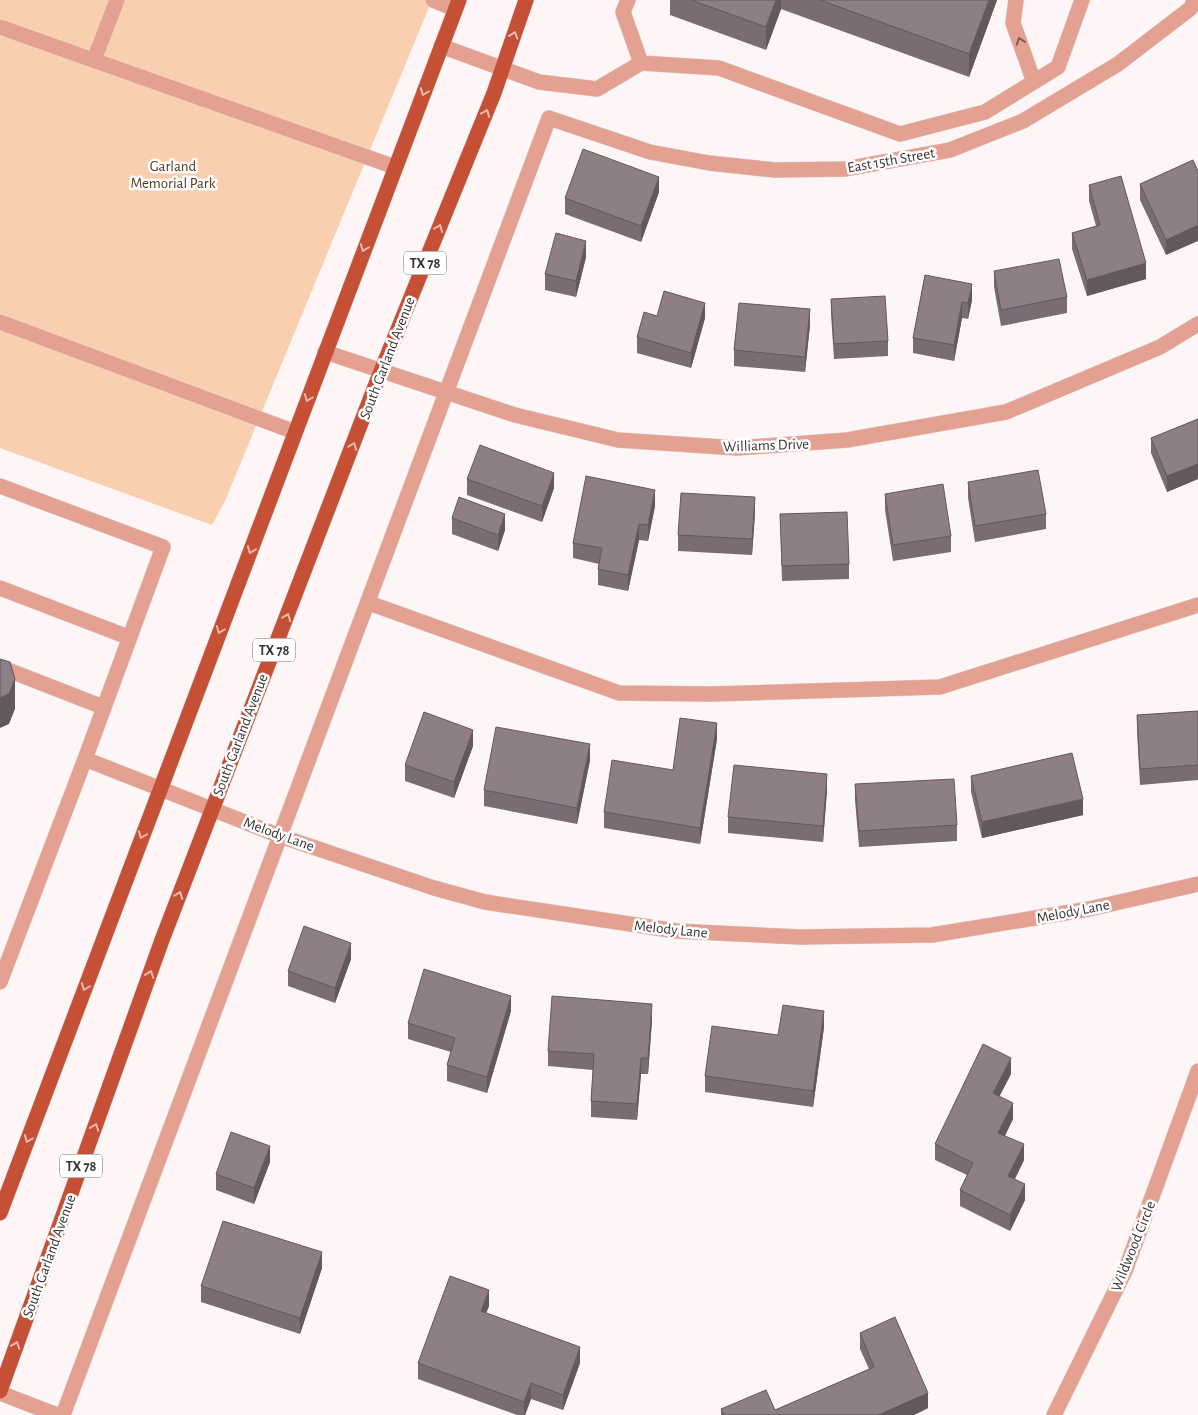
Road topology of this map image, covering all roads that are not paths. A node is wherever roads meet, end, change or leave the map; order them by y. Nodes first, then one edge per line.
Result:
1 (117, 0) edge
2 (432, 0) edge
3 (526, 0) edge
4 (628, 0) edge
5 (1016, 0) edge
6 (1082, 0) edge
7 (1194, 0) edge
8 (457, 4) edge
9 (0, 27) edge
10 (441, 46) junction
11 (94, 60) junction
12 (641, 63) junction
13 (502, 70) junction
14 (1034, 82) junction
15 (395, 167) junction
16 (0, 322) edge
17 (1198, 324) edge
18 (325, 352) junction
19 (381, 371) junction
20 (447, 392) junction
21 (295, 432) junction
22 (0, 486) edge
23 (0, 588) edge
24 (369, 603) junction
25 (1198, 606) edge
26 (128, 637) junction
27 (0, 667) edge
28 (103, 707) junction
29 (85, 759) junction
30 (160, 789) junction
31 (212, 809) junction
32 (280, 836) junction
33 (1198, 884) edge
34 (0, 982) edge
35 (1198, 1072) edge
36 (0, 1213) edge
37 (0, 1392) edge
38 (57, 1415) edge
39 (63, 1415) edge
40 (1054, 1415) edge

1 - 11 street
2 - 8 street
13 -> 3 main road, South Garland Avenue / TX 78
4 - 12 street
14 -> 5 street
6 - 14 street
7 - 20 street, East 15th Street
8 - 10 main road
9 - 11 street
10 - 13 street
10 -> 15 main road
11 - 15 street
12 - 13 street
12 - 14 street
19 -> 13 main road, South Garland Avenue / TX 78
15 -> 18 main road
16 - 21 street
17 - 20 street, Williams Drive
18 - 19 street, Williams Drive
18 -> 21 main road
19 - 20 street, Williams Drive
31 -> 19 main road, South Garland Avenue / TX 78
20 - 24 street
21 -> 30 main road
22 - 26 street
23 - 26 street
24 - 25 street
24 - 32 street
26 - 28 street
27 - 28 street
28 - 29 street
29 - 30 street, Melody Lane
29 - 34 street
30 - 31 street, Melody Lane
30 -> 36 main road
31 - 32 street, Melody Lane
37 -> 31 main road, South Garland Avenue / TX 78
32 - 33 street, Melody Lane
32 - 39 street
35 - 40 street, Wildwood Circle
37 - 38 street

